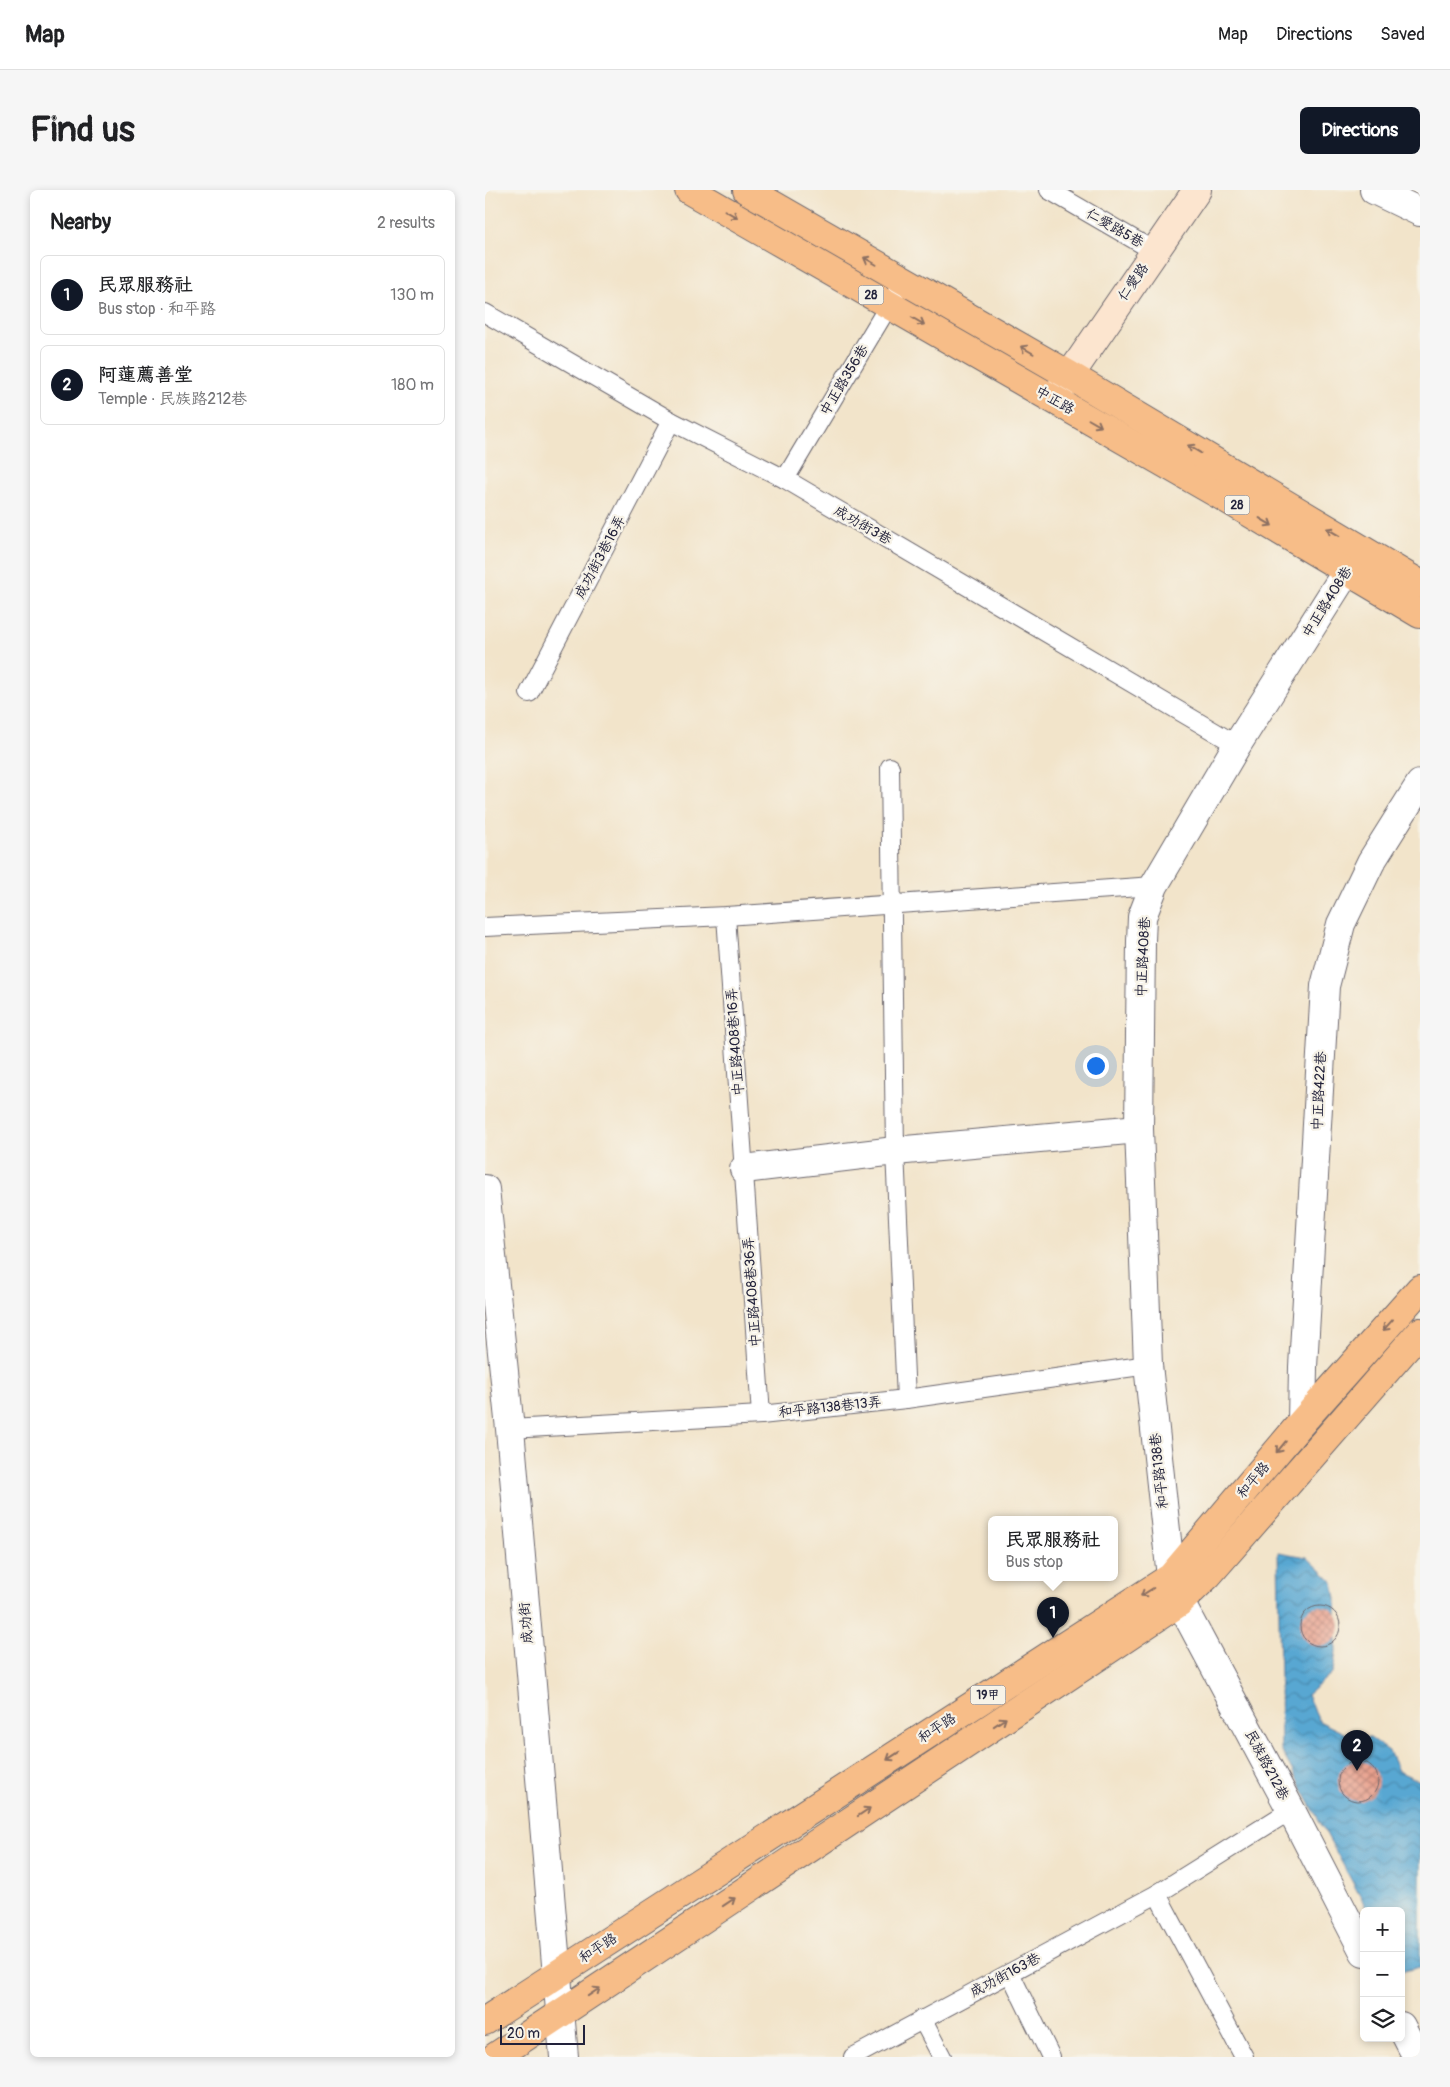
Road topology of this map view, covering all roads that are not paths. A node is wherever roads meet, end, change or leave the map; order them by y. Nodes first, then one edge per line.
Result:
1 (689, 190) edge
2 (747, 190) edge
3 (1049, 190) edge
4 (1197, 190) edge
5 (1375, 190) edge
6 (1420, 212) edge
7 (1155, 251) junction
8 (903, 280) junction
9 (889, 305) junction
10 (485, 313) edge
11 (1069, 375) junction
12 (1053, 399) junction
13 (671, 421) junction
14 (785, 479) junction
15 (1354, 559) junction
16 (1420, 584) edge
17 (1420, 614) edge
18 (529, 693) dead end
19 (1237, 746) junction
20 (890, 767) dead end
21 (1420, 784) edge
22 (1153, 886) junction
23 (891, 904) junction
24 (726, 916) junction
25 (485, 927) edge
26 (1139, 1129) junction
27 (895, 1151) junction
28 (744, 1169) junction
29 (485, 1189) edge
30 (1420, 1289) edge
31 (1415, 1347) edge
32 (1148, 1365) junction
33 (906, 1399) junction
34 (761, 1415) junction
35 (1302, 1422) junction
36 (509, 1430) junction
37 (1176, 1589) junction
38 (1291, 1810) junction
39 (1157, 1894) junction
40 (1360, 1944) edge
41 (1010, 1972) junction
42 (556, 1975) junction
43 (559, 2015) junction
44 (922, 2019) junction
45 (485, 2021) edge
46 (1405, 2034) edge
47 (495, 2057) edge
48 (564, 2057) edge
49 (853, 2057) edge
50 (942, 2057) edge
51 (1051, 2057) edge
52 (1244, 2057) edge
53 (1417, 2057) edge

1 -> 9 main road, 中正路 / 28
8 -> 2 main road, 中正路 / 28
3 - 7 lane, 仁愛路5巷
4 - 7 street, 仁愛路
5 - 6 street
7 - 11 street, 仁愛路
8 - 9 lane, 中正路356巷
11 -> 8 main road, 中正路 / 28
9 -> 12 main road, 中正路 / 28
9 - 14 lane, 中正路356巷
10 - 13 lane, 成功街3巷
11 - 12 street, 仁愛路
15 -> 11 main road, 中正路 / 28
12 -> 15 main road, 中正路 / 28
13 - 14 lane, 成功街3巷
13 - 18 lane, 成功街3巷16弄
14 - 19 lane, 成功街3巷
15 - 16 main road, 中正路 / 28
15 - 17 main road, 中正路 / 28
15 - 19 street, 中正路408巷
19 - 22 street, 中正路408巷
20 - 23 lane
21 - 35 street, 中正路422巷
22 - 23 lane
22 - 26 street, 中正路408巷
23 - 24 lane
23 - 27 lane
24 - 25 lane
24 - 28 lane, 中正路408巷16弄
26 - 27 street
26 - 32 street, 中正路408巷
27 - 28 street
27 - 33 lane
28 - 34 lane, 中正路408巷36弄
29 - 36 street, 成功街
30 -> 35 main road, 和平路 / 19甲
31 - 37 main road, 和平路 / 19甲
32 - 33 lane, 和平路138巷13弄
32 - 37 street, 和平路138巷
33 - 34 lane, 和平路138巷13弄
34 - 36 lane, 和平路138巷13弄
35 -> 37 main road, 和平路 / 19甲
36 - 42 street, 成功街
37 - 38 street, 民族路212巷
37 -> 42 main road, 和平路 / 19甲
43 -> 37 main road, 和平路 / 19甲
38 - 39 lane, 成功街163巷
38 - 40 street, 民族路212巷
39 - 41 lane, 成功街163巷
39 - 52 lane
41 - 44 lane, 成功街163巷
41 - 51 lane
42 - 43 street, 成功街
42 - 45 main road, 和平路 / 19甲
43 - 47 main road, 和平路 / 19甲
43 - 48 street, 成功街
44 - 49 lane, 成功街163巷
44 - 50 lane
46 - 53 street

